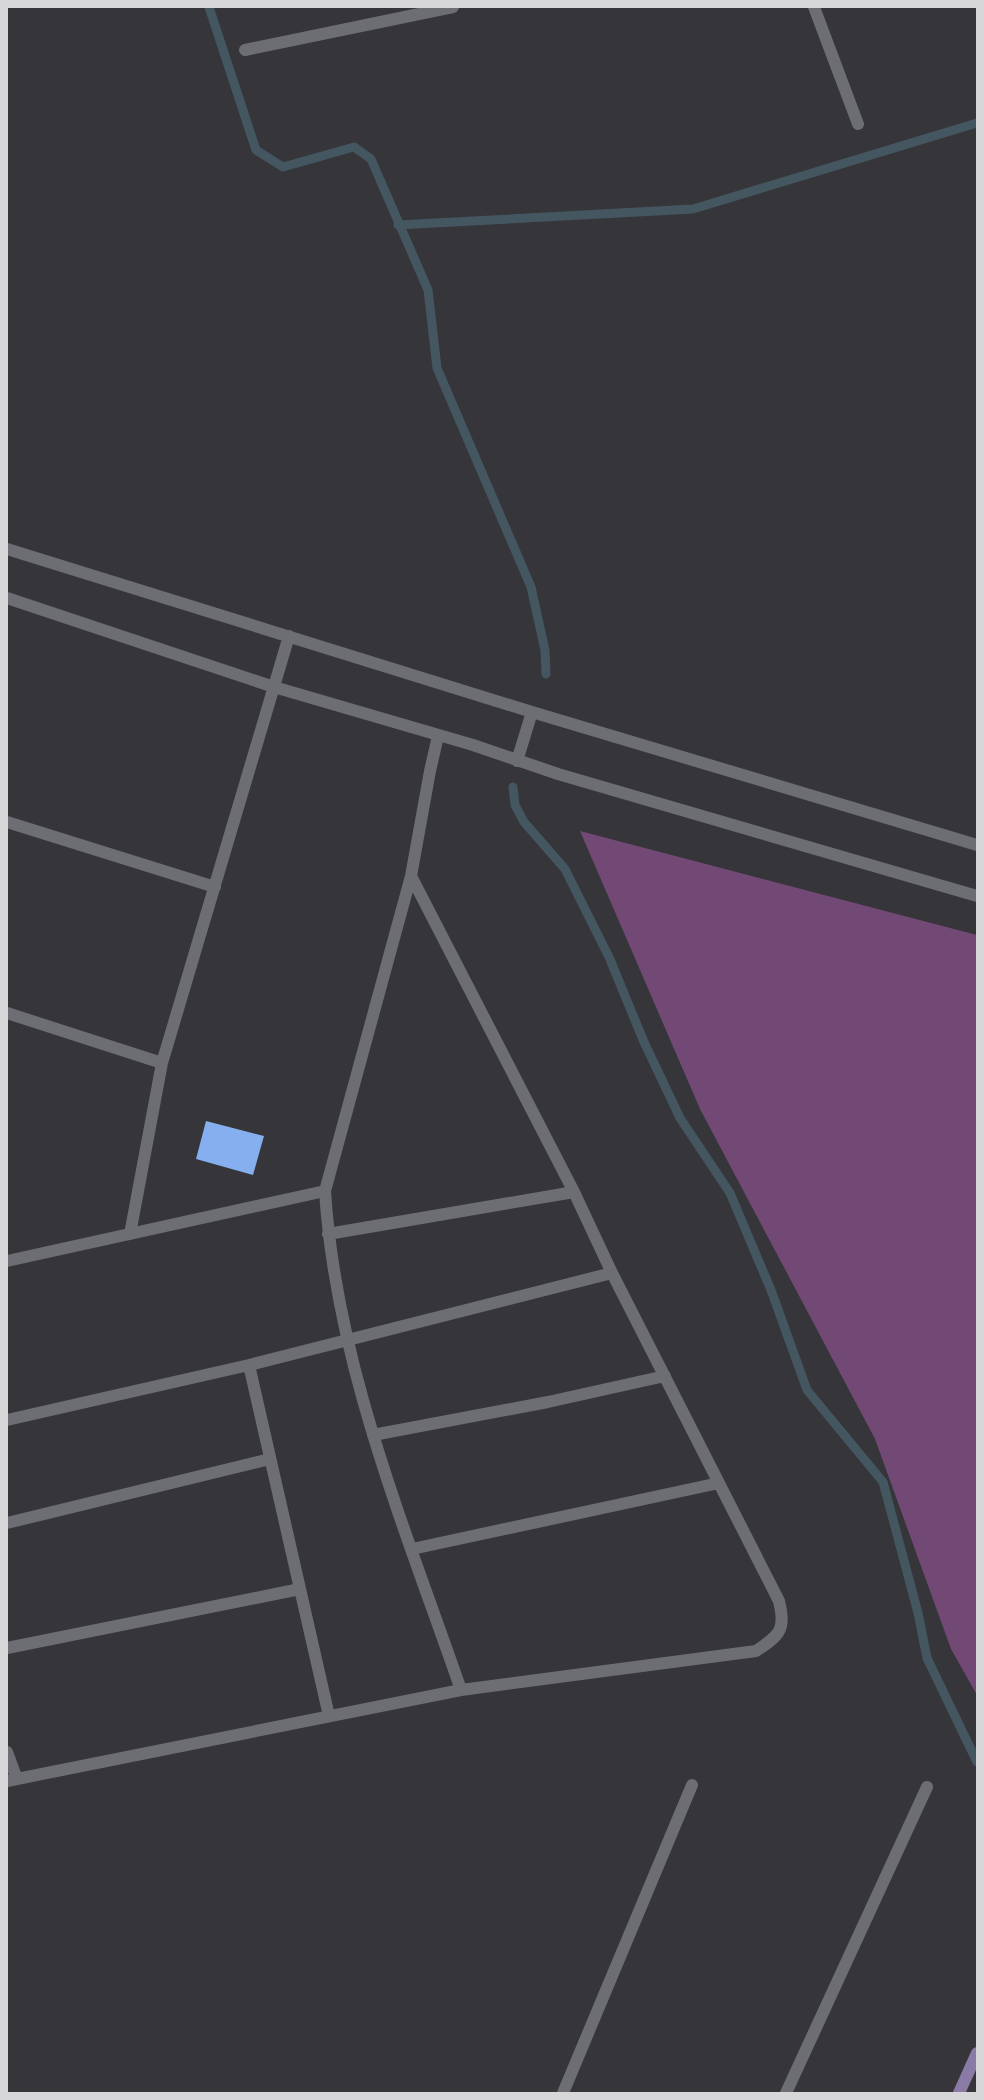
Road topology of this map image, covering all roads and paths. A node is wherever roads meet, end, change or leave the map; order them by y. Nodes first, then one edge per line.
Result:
1 (453, 7) edge
2 (814, 7) edge
3 (244, 50) dead end
4 (858, 124) dead end
5 (7, 549) edge
6 (7, 598) edge
7 (289, 636) junction
8 (274, 687) junction
9 (532, 712) junction
10 (438, 736) junction
11 (517, 761) junction
12 (7, 822) edge
13 (977, 845) edge
14 (411, 876) junction
15 (215, 888) junction
16 (977, 896) edge
17 (7, 1012) edge
18 (162, 1064) junction
19 (325, 1191) junction
20 (574, 1192) junction
21 (130, 1234) junction
22 (328, 1234) junction
23 (7, 1261) edge
24 (612, 1273) junction
25 (347, 1340) junction
26 (249, 1365) junction
27 (665, 1376) junction
28 (7, 1420) edge
29 (373, 1435) junction
30 (270, 1459) junction
31 (719, 1483) junction
32 (7, 1523) edge
33 (412, 1549) junction
34 (300, 1589) junction
35 (7, 1648) edge
36 (461, 1690) junction
37 (329, 1716) junction
38 (7, 1752) edge
39 (12, 1780) edge
40 (692, 1785) dead end
41 (927, 1787) dead end
42 (977, 2053) edge
43 (563, 2093) edge
44 (786, 2093) edge
45 (959, 2093) edge

1 - 3 street
2 - 4 street
5 - 7 street
6 - 8 street
7 - 8 street
7 - 9 street
8 - 10 street
8 - 15 street
9 - 11 street
9 - 13 street
10 - 11 street
10 - 14 street
11 - 16 street
12 - 15 street
14 - 19 street
14 - 20 street
15 - 18 street
17 - 18 street
18 - 21 street
19 - 21 street
19 - 22 street
20 - 22 street
20 - 24 street
21 - 23 street
22 - 25 street
24 - 25 street
24 - 27 street
25 - 26 street
25 - 29 street
26 - 28 street
26 - 30 street
27 - 29 street
27 - 31 street
29 - 33 street
30 - 32 street
30 - 34 street
31 - 33 street
31 - 36 street
33 - 36 street
34 - 35 street
34 - 37 street
36 - 37 street
37 - 39 street
38 - 39 street
40 - 43 street
41 - 44 street
42 - 45 main road

